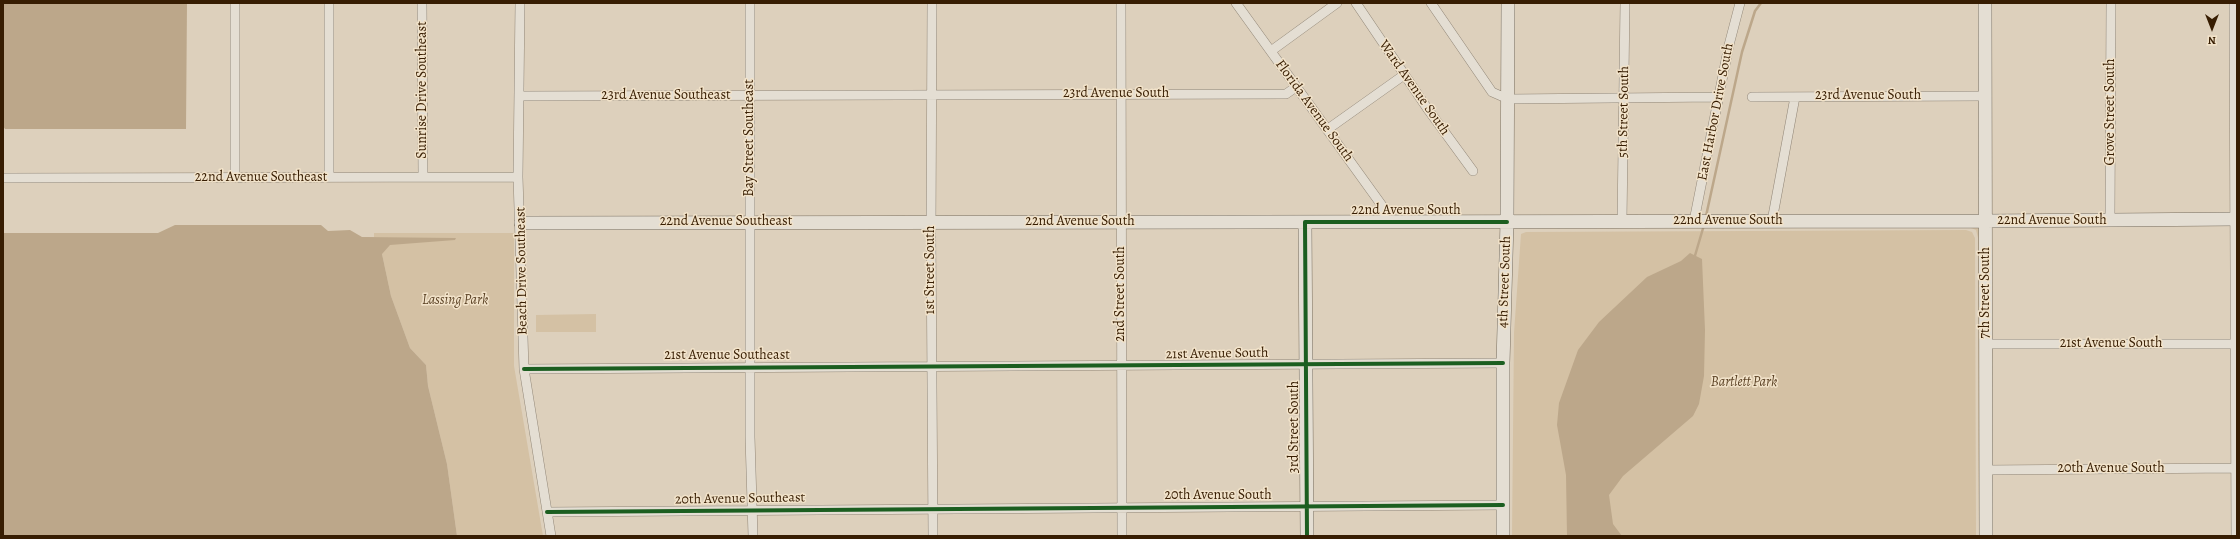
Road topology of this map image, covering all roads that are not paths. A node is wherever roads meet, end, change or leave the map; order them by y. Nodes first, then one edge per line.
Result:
1 (235, 3) edge
2 (329, 3) edge
3 (422, 3) edge
4 (520, 3) edge
5 (750, 3) edge
6 (932, 3) edge
7 (1121, 3) edge
8 (1236, 3) edge
9 (1337, 3) edge
10 (1356, 3) edge
11 (1431, 3) edge
12 (1508, 3) edge
13 (1625, 3) edge
14 (1740, 3) edge
15 (1985, 3) edge
16 (2111, 3) edge
17 (2234, 3) edge
18 (1271, 51) junction
19 (1404, 75) junction
20 (1296, 87) junction
21 (933, 94) junction
22 (1120, 94) junction
23 (520, 96) junction
24 (750, 96) junction
25 (1984, 96) junction
26 (1719, 97) junction
27 (1752, 97) dead end
28 (1795, 97) junction
29 (1625, 98) junction
30 (1508, 99) junction
31 (1328, 129) junction
32 (1473, 171) dead end
33 (329, 177) junction
34 (423, 177) junction
35 (518, 177) junction
36 (3, 178) edge
37 (235, 178) junction
38 (2237, 219) edge
39 (2110, 220) junction
40 (1622, 221) junction
41 (1694, 221) junction
42 (1772, 221) junction
43 (1985, 221) junction
44 (751, 222) junction
45 (1121, 222) junction
46 (1305, 222) junction
47 (1385, 222) junction
48 (1507, 222) junction
49 (520, 223) junction
50 (931, 223) junction
51 (1986, 344) junction
52 (2236, 344) edge
53 (1503, 363) junction
54 (1306, 364) junction
55 (931, 366) junction
56 (1122, 366) junction
57 (751, 367) junction
58 (524, 369) junction
59 (2236, 468) edge
60 (1985, 470) junction
61 (1503, 505) junction
62 (1122, 507) junction
63 (1306, 507) junction
64 (933, 508) junction
65 (753, 510) junction
66 (547, 512) junction
67 (551, 536) edge
68 (753, 536) edge
69 (933, 536) edge
70 (1122, 536) edge
71 (1307, 536) edge
72 (1503, 536) edge
73 (1986, 536) edge
74 (2236, 536) edge

1 - 37 street
2 - 33 street
3 - 34 street, Sunrise Drive Southeast
4 - 23 street, Beach Drive Southeast
5 - 24 street, Bay Street Southeast
6 - 21 street, 1st Street South
7 - 22 street, 2nd Street South
8 - 18 street, Florida Avenue South
9 - 18 street
10 - 19 street, Ward Avenue South
11 - 30 street
12 - 30 street, 4th Street South
13 - 29 street, 5th Street South
14 - 26 street, East Harbor Drive South
15 - 25 street, 7th Street South
16 - 39 street, Grove Street South
17 - 38 street
18 - 20 street, Florida Avenue South
19 - 31 street
19 - 32 street, Ward Avenue South
20 - 22 street, 23rd Avenue South
20 - 31 street, Florida Avenue South
21 - 22 street, 23rd Avenue South
21 - 24 street, 23rd Avenue Southeast
21 - 50 street, 1st Street South
22 - 45 street, 2nd Street South
23 - 24 street, 23rd Avenue Southeast
23 - 35 street, Beach Drive Southeast
24 - 44 street, Bay Street Southeast
25 - 28 street, 23rd Avenue South
25 - 43 street, 7th Street South
26 - 29 street
26 - 41 street, East Harbor Drive South
27 - 28 street, 23rd Avenue South
28 - 42 street
29 - 30 street
29 - 40 street, 5th Street South
30 - 48 street, 4th Street South
31 - 47 street, Florida Avenue South
33 - 34 street, 22nd Avenue Southeast
33 - 37 street, 22nd Avenue Southeast
34 - 35 street, 22nd Avenue Southeast
35 - 49 street, Beach Drive Southeast
36 - 37 street, 22nd Avenue Southeast
38 - 39 street, 22nd Avenue South
38 - 52 street
39 - 43 street, 22nd Avenue South
40 - 41 street, 22nd Avenue South
40 - 48 street, 22nd Avenue South
41 - 42 street, 22nd Avenue South
42 - 43 street, 22nd Avenue South
43 - 51 street, 7th Street South
44 - 49 street, 22nd Avenue Southeast
44 - 50 street, 22nd Avenue Southeast
44 - 57 street, Bay Street Southeast
45 - 46 street, 22nd Avenue South
45 - 50 street, 22nd Avenue South
45 - 56 street, 2nd Street South
46 - 47 street, 22nd Avenue South
46 - 54 street, 3rd Street South
47 - 48 street, 22nd Avenue South
48 - 53 street, 4th Street South
49 - 58 street, Beach Drive Southeast
50 - 55 street, 1st Street South
51 - 52 street, 21st Avenue South
51 - 60 street, 7th Street South
52 - 59 street
53 - 54 street, 21st Avenue South
53 - 61 street, 4th Street South
54 - 56 street, 21st Avenue South
54 - 63 street, 3rd Street South
55 - 56 street, 21st Avenue South
55 - 57 street, 21st Avenue Southeast
55 - 64 street, 1st Street South
56 - 62 street, 2nd Street South
57 - 58 street, 21st Avenue Southeast
57 - 65 street, Bay Street Southeast
58 - 66 street, Beach Drive Southeast
59 - 60 street, 20th Avenue South
59 - 74 street
60 - 73 street, 7th Street South
61 - 63 street, 20th Avenue South
61 - 72 street, 4th Street South
62 - 63 street, 20th Avenue South
62 - 64 street, 20th Avenue South
62 - 70 street, 2nd Street South
63 - 71 street, 3rd Street South
64 - 65 street, 20th Avenue Southeast
64 - 69 street, 1st Street South
65 - 66 street, 20th Avenue Southeast
65 - 68 street, Bay Street Southeast
66 - 67 street, Beach Drive Southeast

